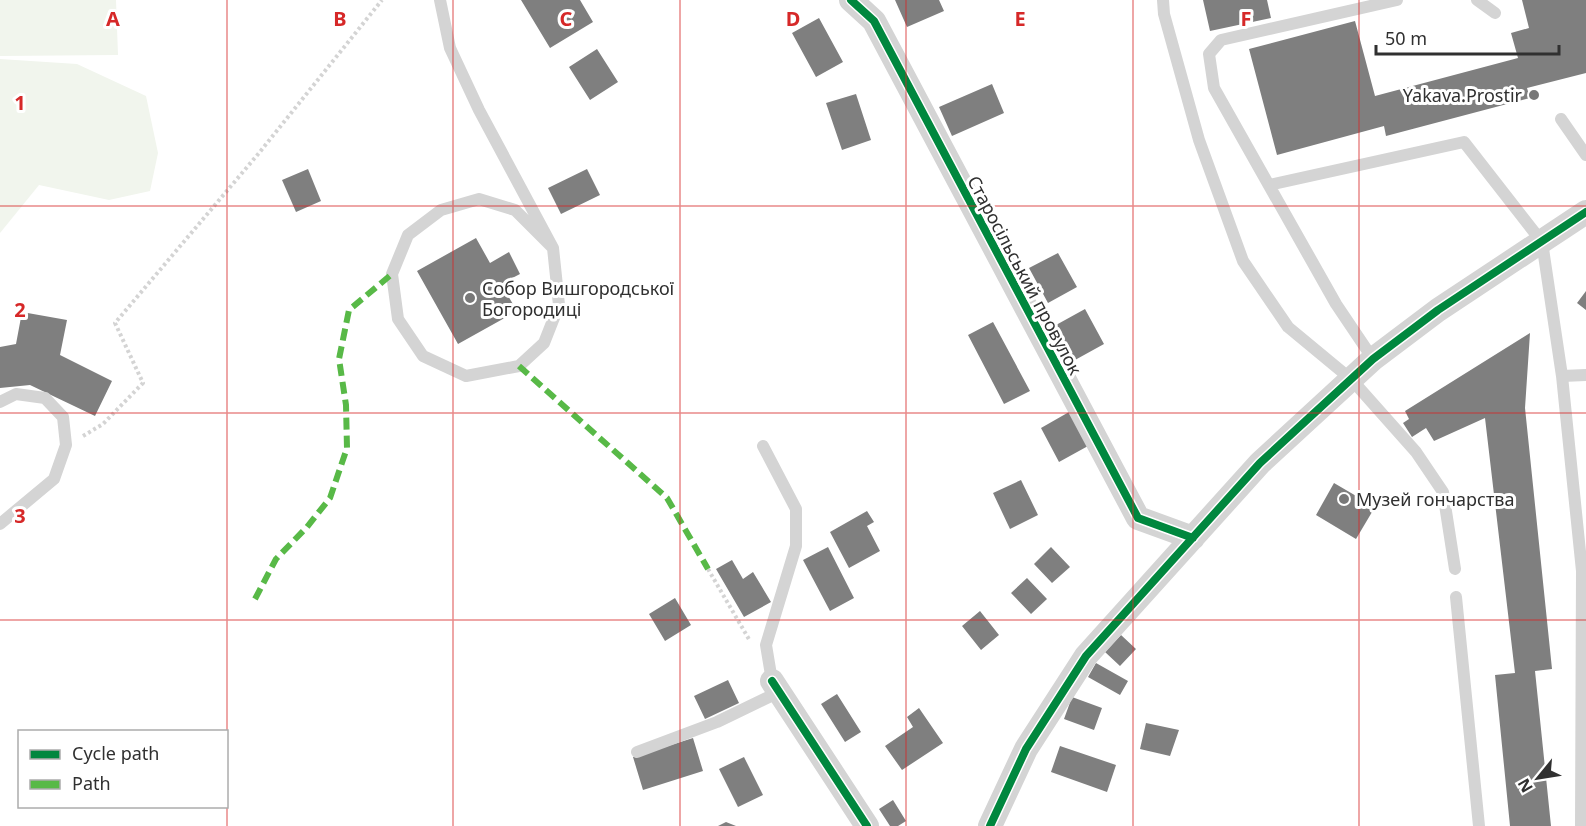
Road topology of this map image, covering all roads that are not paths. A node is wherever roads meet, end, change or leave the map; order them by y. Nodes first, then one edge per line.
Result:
1 (440, 0) edge
2 (851, 0) edge
3 (1162, 0) edge
4 (1397, 0) edge
5 (1477, 0) edge
6 (1495, 13) dead end
7 (1561, 119) dead end
8 (1586, 155) edge
9 (1269, 184) junction
10 (1586, 212) edge
11 (1542, 242) junction
12 (553, 248) junction
13 (1373, 359) junction
14 (1586, 375) edge
15 (1562, 376) junction
16 (1352, 380) junction
17 (0, 402) edge
18 (763, 446) dead end
19 (1, 518) edge
20 (1193, 538) junction
21 (1455, 569) dead end
22 (1456, 597) dead end
23 (776, 686) junction
24 (637, 752) dead end
25 (867, 826) edge
26 (990, 826) edge
27 (1479, 826) edge
28 (1581, 826) edge

1 - 12 lane
2 - 20 street, Старосільський провулок
3 - 16 lane
4 - 9 lane
5 - 6 lane
7 - 8 lane
9 - 11 lane
9 - 13 lane
10 - 11 street
11 - 13 street
11 - 15 lane
12 - 12 lane
13 - 16 street
14 - 15 lane
15 - 28 lane
16 - 20 street
16 - 21 lane
17 - 19 lane
18 - 23 lane
20 - 26 street
22 - 27 lane
23 - 24 lane
23 - 25 street

